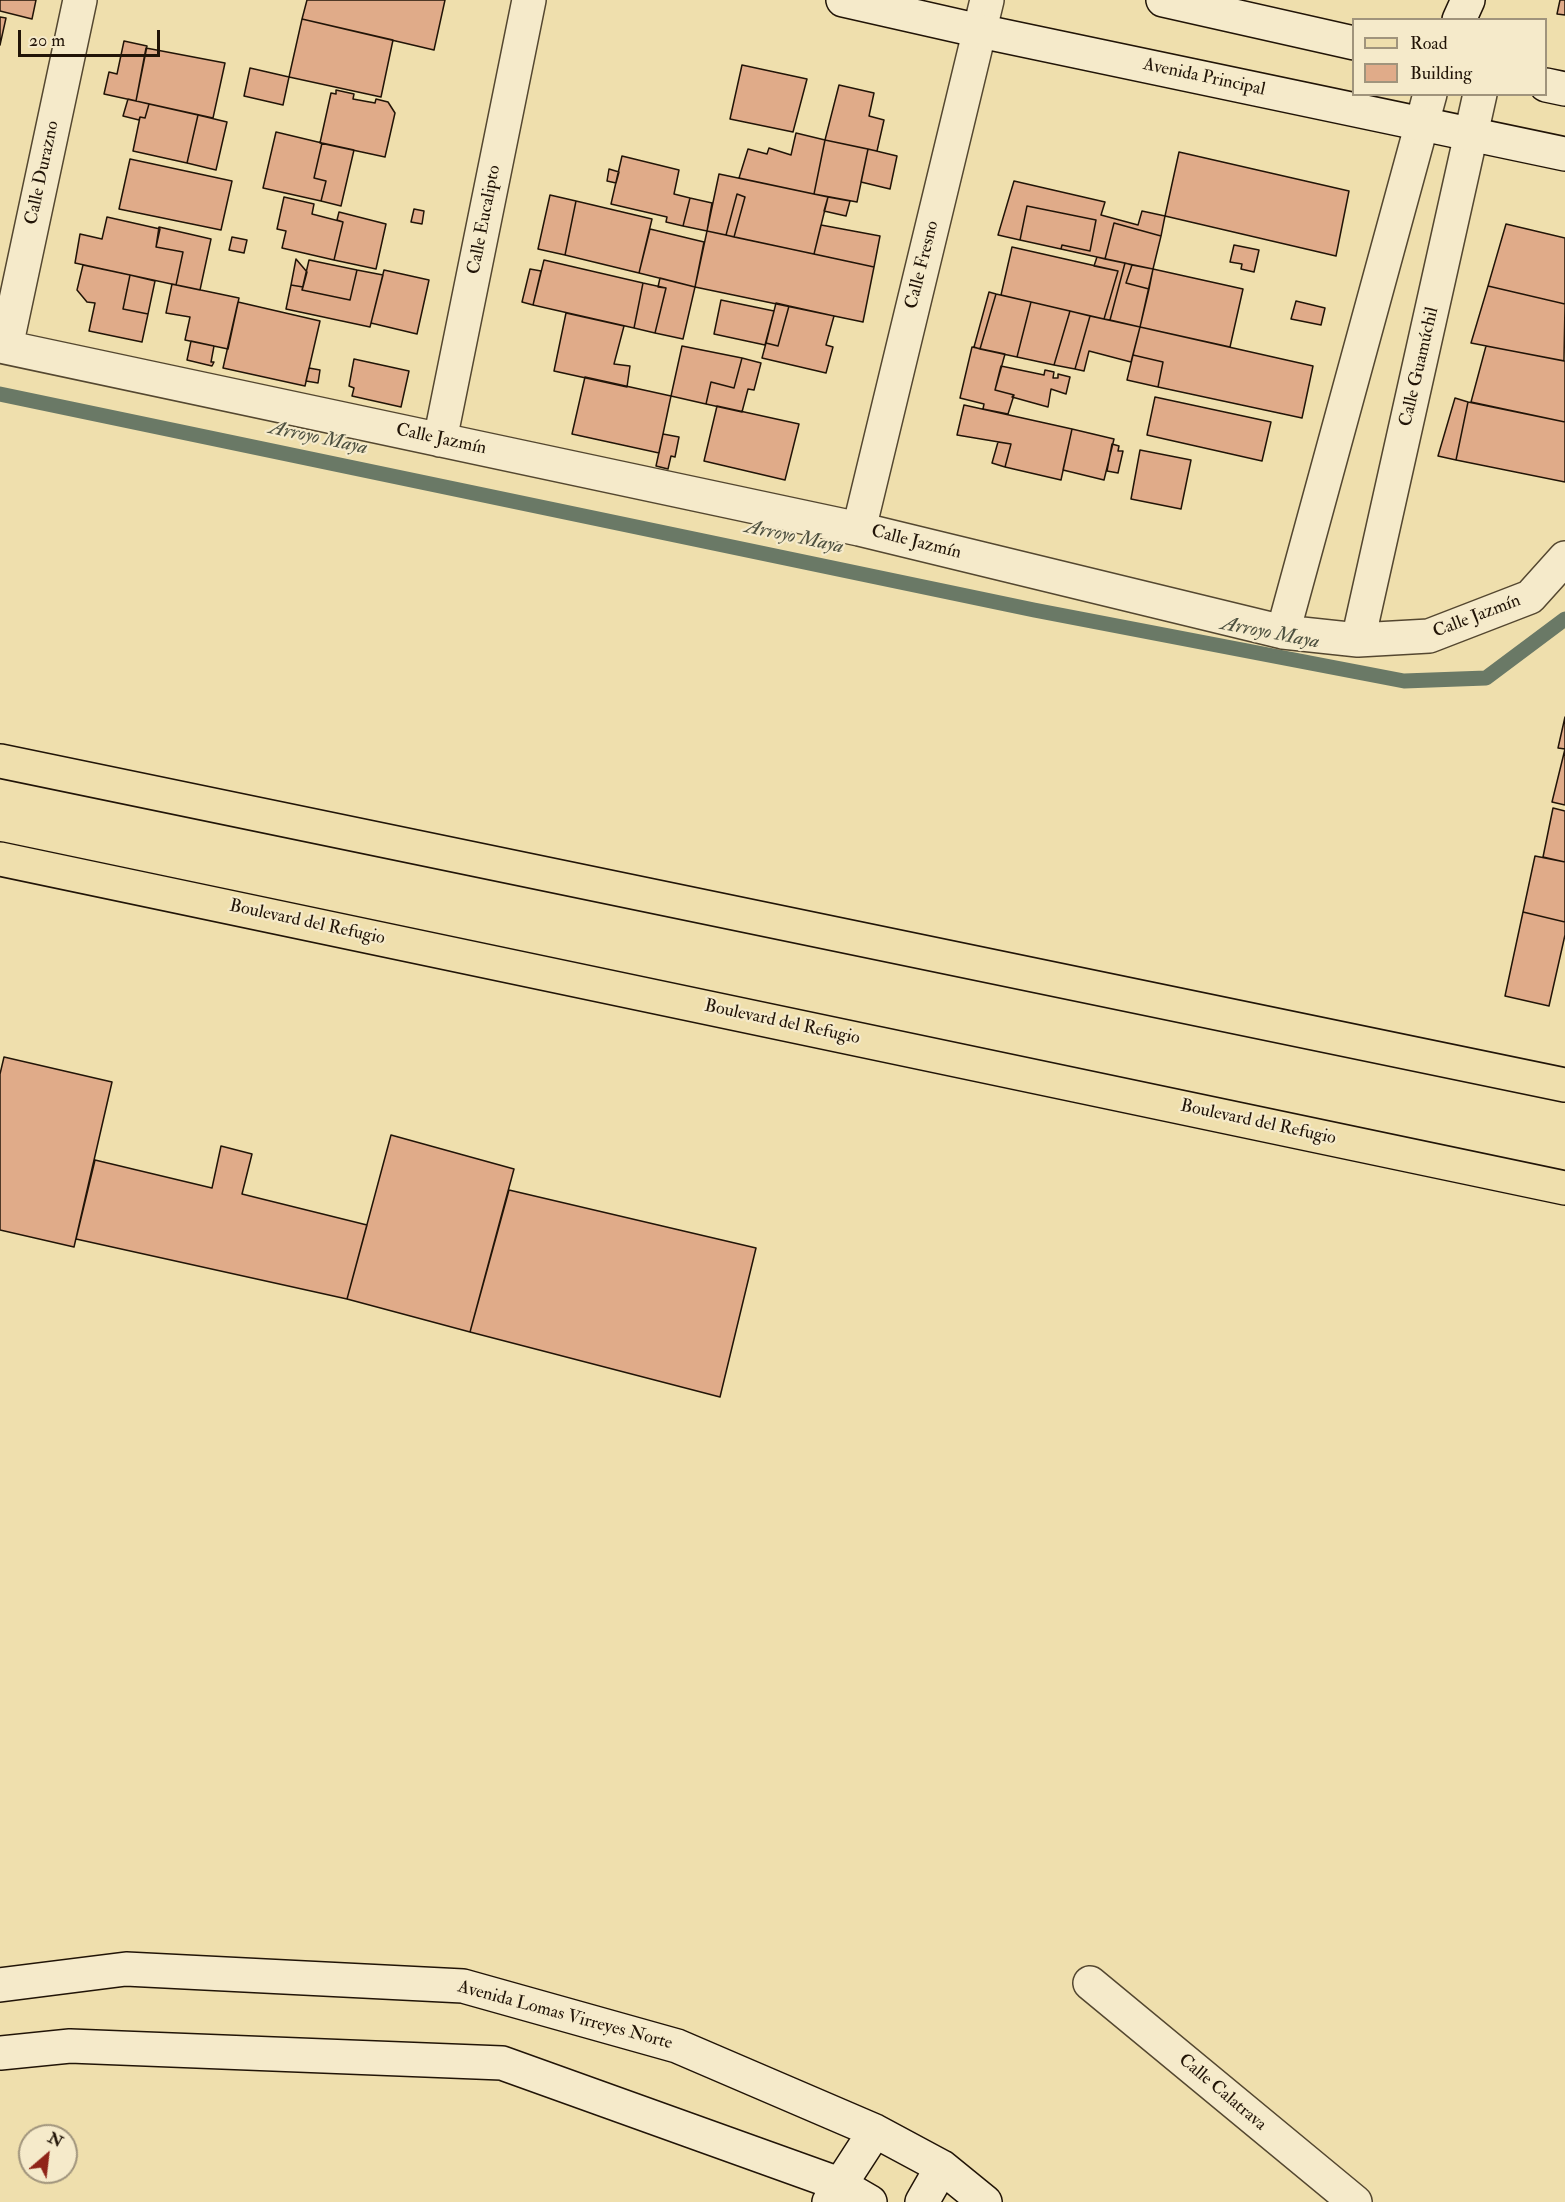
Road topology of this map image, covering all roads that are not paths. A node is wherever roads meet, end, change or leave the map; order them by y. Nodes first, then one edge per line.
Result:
1 (80, 0) edge
2 (529, 0) edge
3 (843, 0) edge
4 (1163, 0) edge
5 (1468, 0) edge
6 (1481, 0) edge
7 (984, 16) edge
8 (1460, 18) edge
9 (1482, 18) edge
10 (1352, 43) edge
11 (1547, 85) edge
12 (1565, 89) edge
13 (1352, 93) edge
14 (1364, 96) edge
15 (1480, 96) edge
16 (1426, 109) edge
17 (1472, 134) junction
18 (1565, 154) edge
19 (3, 346) edge
20 (440, 440) junction
21 (859, 529) junction
22 (1565, 558) edge
23 (1283, 632) junction
24 (1358, 640) junction
25 (0, 760) edge
26 (0, 859) edge
27 (1565, 1085) edge
28 (1565, 1188) edge
29 (1090, 1983) dead end
30 (0, 1985) edge
31 (0, 2053) edge
32 (874, 2131) junction
33 (942, 2168) junction
34 (834, 2193) edge
35 (870, 2202) edge
36 (922, 2202) edge
37 (985, 2202) edge
38 (1355, 2202) edge

1 - 19 street, Calle Durazno
2 - 20 street, Calle Eucalipto
3 - 7 street, Avenida Principal
4 - 10 street
5 - 8 street
6 - 9 street
7 - 13 street, Avenida Principal
7 - 21 street, Calle Fresno
11 - 12 street
14 - 16 street, Avenida Principal
15 - 17 street, Calle Guamúchil
16 - 17 street, Avenida Principal
16 - 23 street
17 - 18 street, Avenida Principal
17 - 24 street, Calle Guamúchil
19 - 20 street, Calle Jazmín
20 - 21 street, Calle Jazmín
21 - 23 street, Calle Jazmín
22 - 24 street, Calle Jazmín
23 - 24 street, Calle Jazmín
25 - 27 main road
26 - 28 main road, Boulevard del Refugio
29 - 38 street, Calle Calatrava
30 - 32 street, Avenida Lomas Virreyes Norte
31 - 34 street
32 - 33 street, Avenida Lomas Virreyes Norte
32 - 34 street
33 - 36 street
33 - 37 street, Avenida Lomas Virreyes Norte
34 - 35 street

